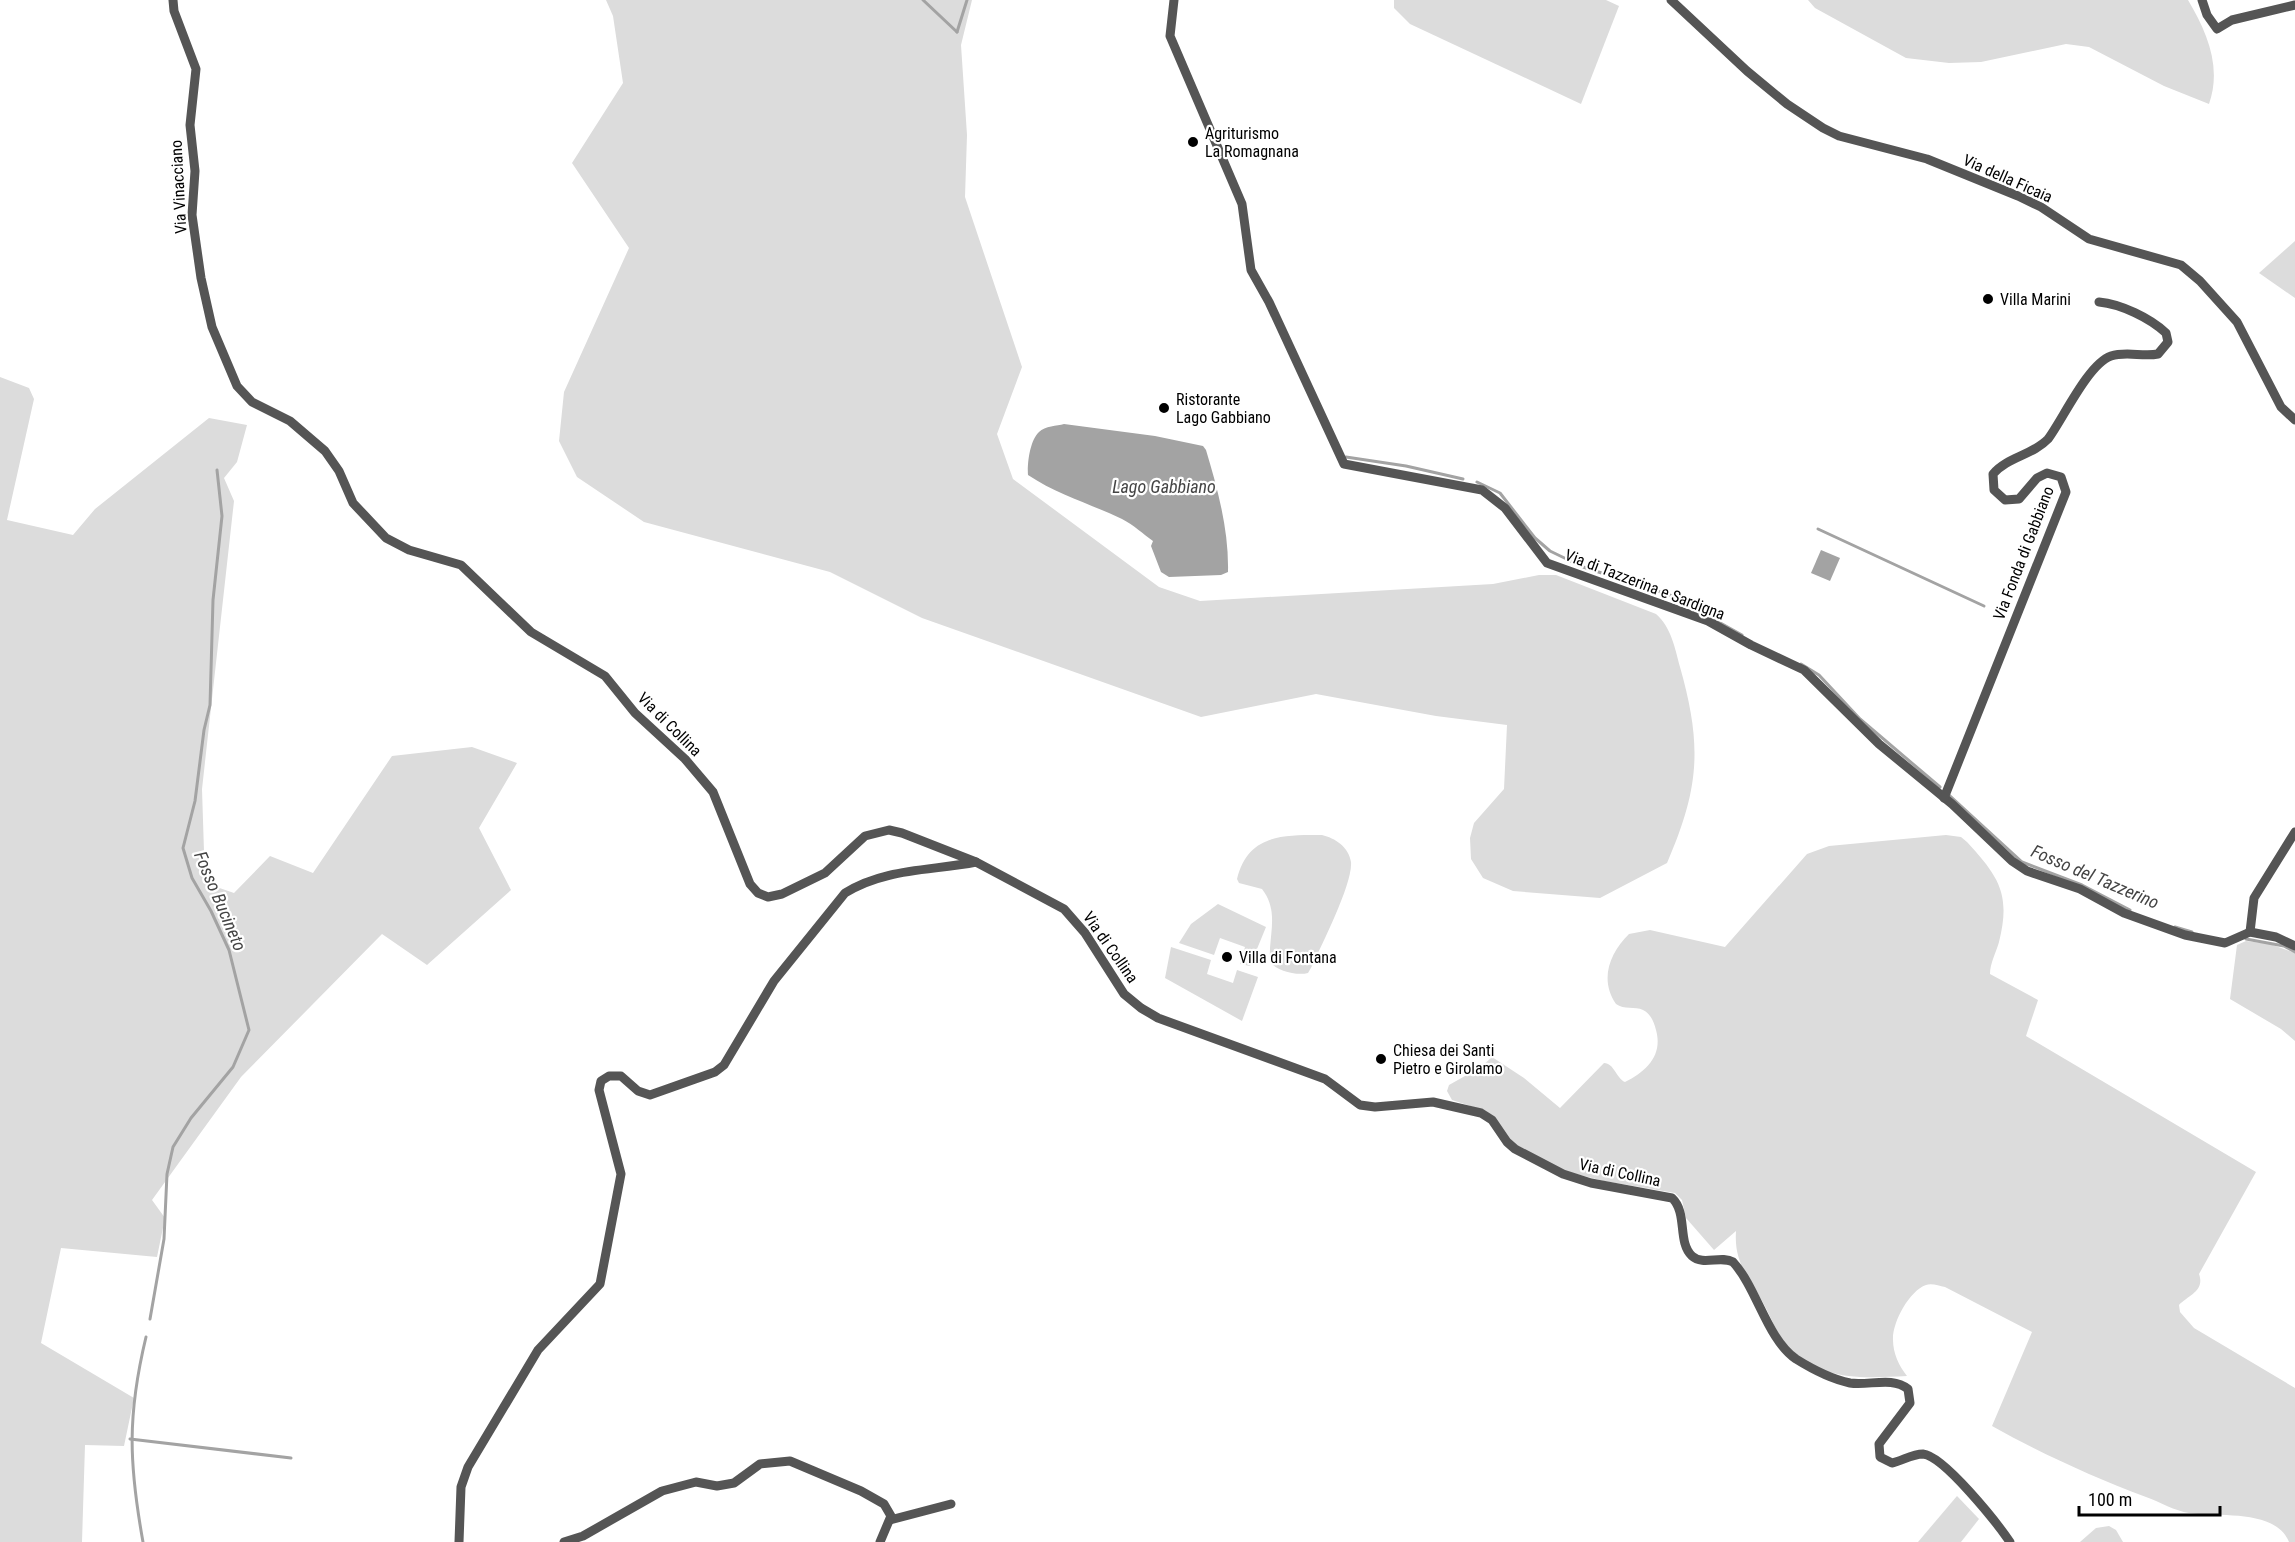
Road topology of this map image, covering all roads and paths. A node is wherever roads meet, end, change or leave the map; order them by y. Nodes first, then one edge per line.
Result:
1 (173, 0) edge
2 (1174, 0) edge
3 (1671, 0) edge
4 (2202, 0) edge
5 (2295, 5) edge
6 (2099, 302) dead end
7 (230, 373) joint
8 (2295, 420) edge
9 (1944, 798) junction
10 (2295, 832) edge
11 (976, 862) junction
12 (2250, 932) junction
13 (2295, 946) edge
14 (951, 1504) dead end
15 (890, 1520) junction
16 (459, 1542) edge
17 (564, 1542) edge
18 (880, 1542) edge
19 (2010, 1542) edge

1 - 7 street, Via Vinacciano
2 - 9 street, Via di Tazzerina e Sardigna
3 - 8 street, Via della Ficaia
4 - 5 street
6 - 9 street, Via Fonda di Gabbiano
7 - 11 street, Via di Collina
9 - 12 street, Via di Tazzerina e Sardigna
10 - 12 street
11 - 16 street
11 - 19 street, Via di Collina
12 - 13 street
14 - 15 street
15 - 17 street
15 - 18 street

